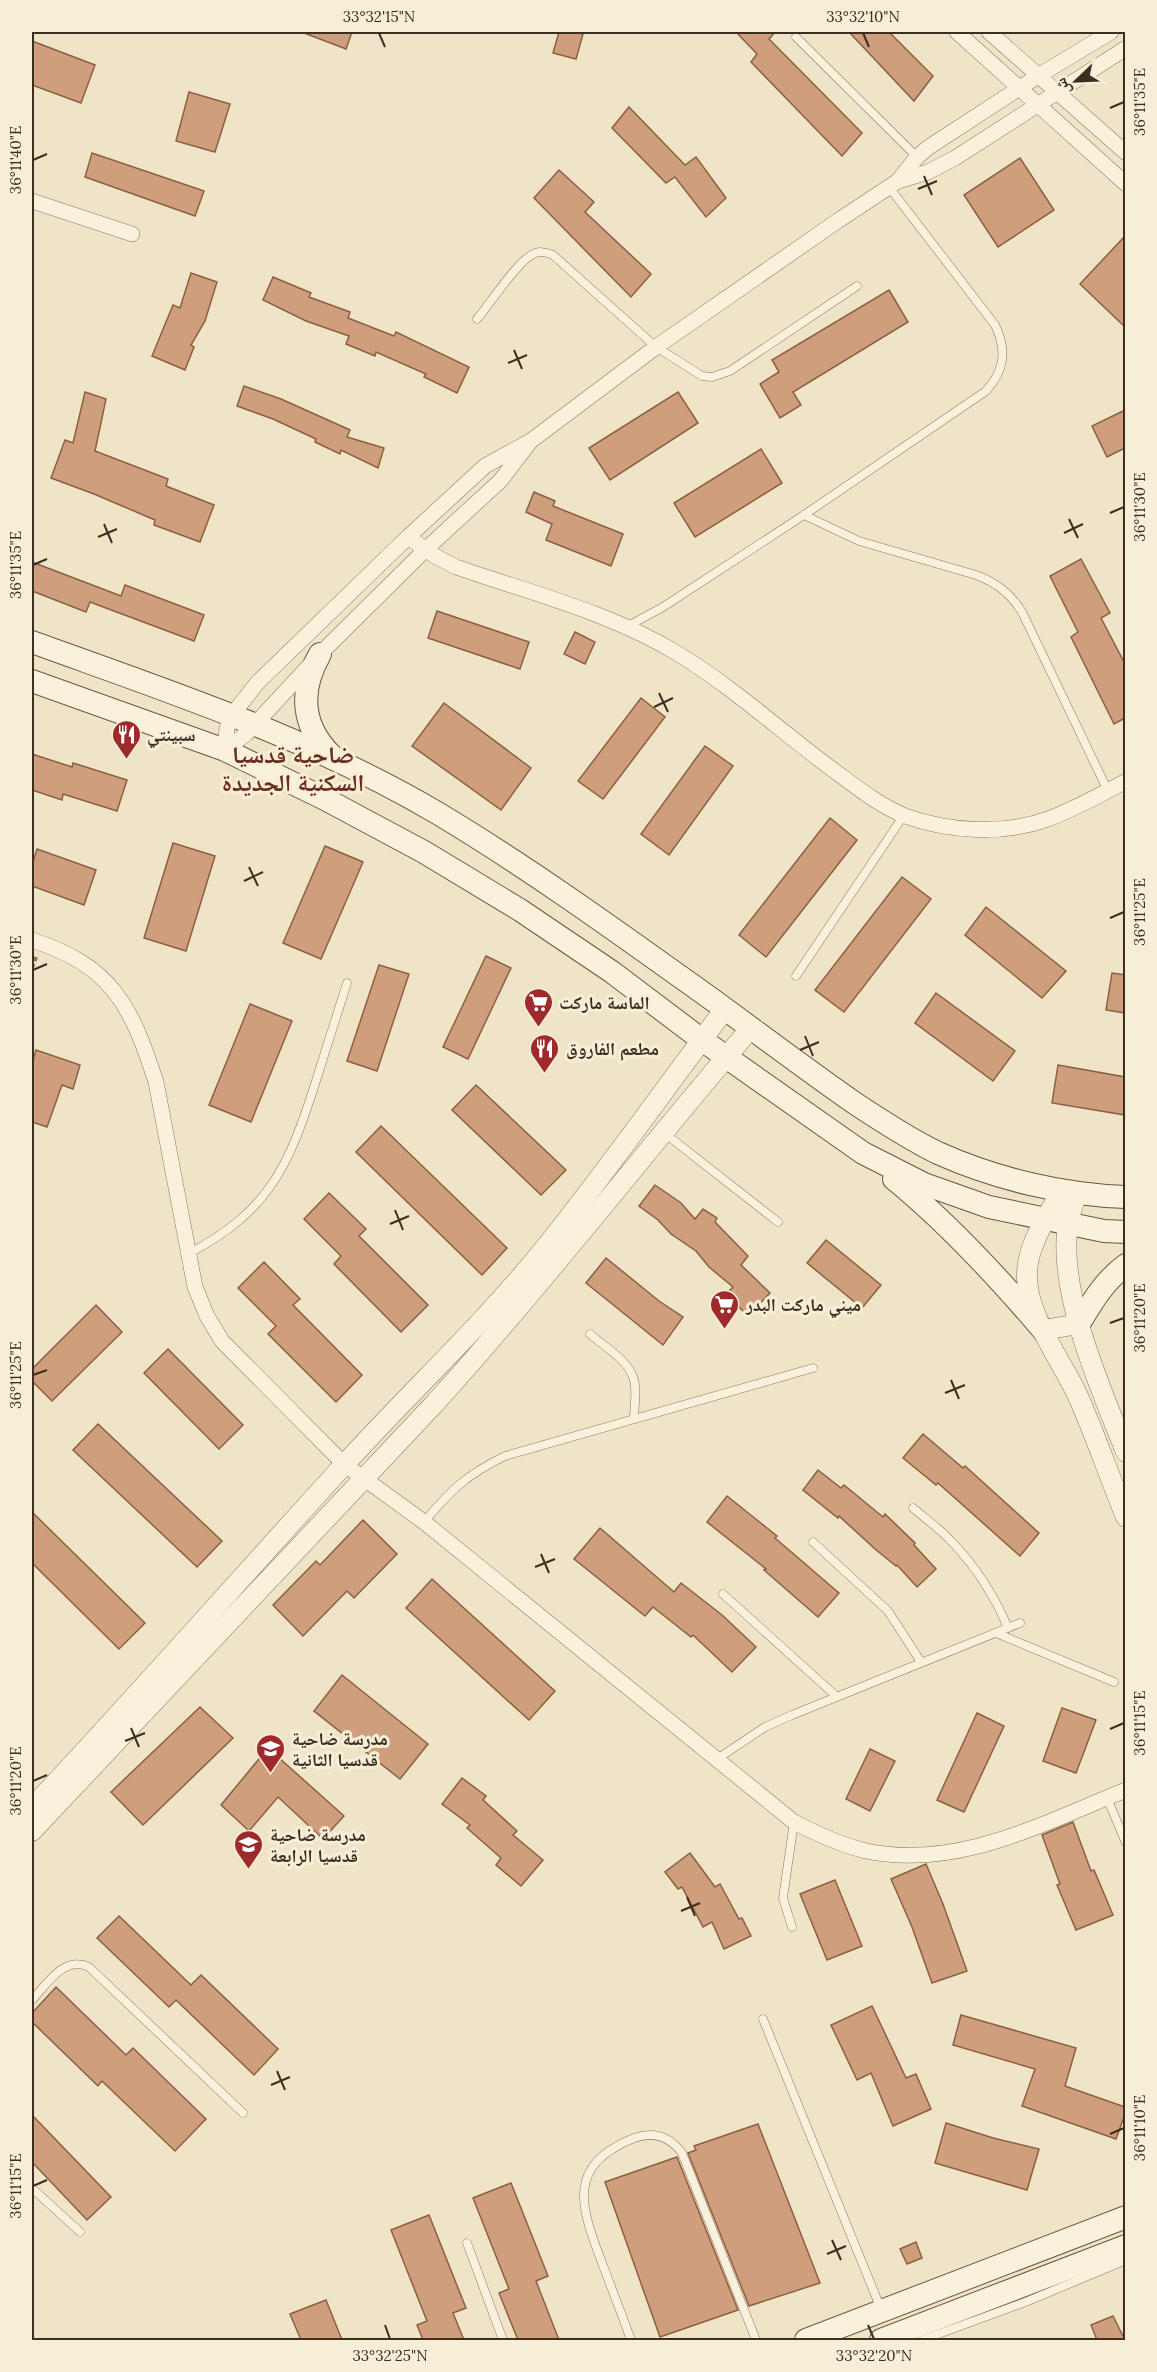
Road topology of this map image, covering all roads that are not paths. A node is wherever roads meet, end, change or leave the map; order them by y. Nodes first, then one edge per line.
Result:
1 (957, 32) edge
2 (989, 32) edge
3 (1110, 32) edge
4 (796, 37) dead end
5 (1125, 48) edge
6 (1038, 76) junction
7 (1020, 87) junction
8 (1057, 93) junction
9 (1039, 105) junction
10 (1125, 153) edge
11 (916, 157) junction
12 (894, 184) junction
13 (1125, 184) edge
14 (32, 201) edge
15 (132, 234) dead end
16 (857, 286) dead end
17 (477, 320) dead end
18 (656, 347) junction
19 (532, 440) junction
20 (804, 515) junction
21 (408, 537) junction
22 (425, 550) junction
23 (626, 627) junction
24 (32, 642) edge
25 (320, 654) junction
26 (32, 681) edge
27 (232, 715) junction
28 (256, 724) junction
29 (225, 750) junction
30 (335, 760) junction
31 (1125, 782) edge
32 (1108, 791) junction
33 (904, 815) junction
34 (32, 940) edge
35 (796, 976) dead end
36 (347, 983) dead end
37 (725, 1009) junction
38 (750, 1029) junction
39 (702, 1040) junction
40 (726, 1057) junction
41 (645, 1120) junction
42 (662, 1131) junction
43 (863, 1153) junction
44 (1070, 1191) junction
45 (1125, 1197) edge
46 (1046, 1219) junction
47 (778, 1221) dead end
48 (1068, 1224) junction
49 (1125, 1232) edge
50 (554, 1250) junction
51 (188, 1254) junction
52 (1125, 1265) edge
53 (486, 1316) junction
54 (1079, 1324) junction
55 (1043, 1330) junction
56 (500, 1331) junction
57 (590, 1334) dead end
58 (813, 1368) dead end
59 (418, 1386) junction
60 (436, 1402) junction
61 (634, 1419) junction
62 (1125, 1452) edge
63 (345, 1464) junction
64 (364, 1478) junction
65 (913, 1508) dead end
66 (1125, 1517) edge
67 (424, 1522) junction
68 (813, 1542) dead end
69 (723, 1594) dead end
70 (1020, 1623) dead end
71 (1008, 1628) junction
72 (996, 1633) junction
73 (921, 1662) junction
74 (1114, 1683) dead end
75 (836, 1696) junction
76 (717, 1759) junction
77 (1125, 1790) edge
78 (1107, 1798) junction
79 (32, 1808) edge
80 (794, 1822) junction
81 (32, 1831) edge
82 (1125, 1843) edge
83 (792, 1927) dead end
84 (32, 2000) edge
85 (763, 2019) dead end
86 (243, 2113) dead end
87 (32, 2188) edge
88 (1125, 2217) edge
89 (80, 2232) dead end
90 (467, 2243) dead end
91 (1125, 2246) edge
92 (1125, 2260) edge
93 (881, 2311) junction
94 (503, 2340) edge
95 (631, 2340) edge
96 (756, 2340) edge
97 (806, 2340) edge
98 (881, 2340) edge
99 (921, 2340) edge

1 - 7 street
2 - 6 street
3 - 6 street
4 - 11 lane
5 - 8 street
6 - 7 street
6 - 8 street
7 - 9 street
7 - 11 street
8 - 9 street
8 - 10 street
9 - 12 street
9 - 13 street
11 - 12 street
12 - 18 street
12 - 20 lane
14 - 15 street
16 - 18 lane
17 - 18 lane
18 - 19 street
19 - 21 street
19 - 22 street
20 - 23 lane
20 - 32 lane
21 - 22 street
21 - 27 street
22 - 23 street
22 - 25 street
23 - 33 street
24 - 27 main road
25 - 28 street
25 - 30 main road
26 - 29 main road
27 - 28 main road
27 - 29 street
28 - 29 street
28 - 30 main road
29 - 39 main road
30 - 37 main road
31 - 32 street
32 - 33 street
33 - 35 lane
34 - 51 street
36 - 51 lane
37 - 38 main road
37 - 39 street
38 - 40 street
38 - 44 main road
39 - 40 main road
39 - 41 street
40 - 42 street
40 - 43 main road
41 - 42 street
41 - 50 street
42 - 47 lane
42 - 50 street
43 - 46 main road
43 - 55 main road
44 - 45 main road
44 - 46 street
44 - 48 street
46 - 48 main road
46 - 55 street
48 - 49 main road
48 - 54 street
50 - 53 street
50 - 56 street
51 - 63 street
52 - 54 main road
53 - 56 street
53 - 59 street
54 - 55 street
54 - 62 street
55 - 66 street
56 - 60 street
57 - 61 lane
58 - 61 lane
59 - 60 street
59 - 63 street
60 - 64 street
61 - 67 lane
63 - 64 street
63 - 79 street
64 - 67 street
64 - 81 street
65 - 71 lane
67 - 76 street
68 - 73 lane
69 - 75 lane
70 - 71 lane
71 - 72 lane
72 - 73 lane
72 - 74 lane
73 - 75 lane
75 - 76 lane
76 - 80 street
77 - 78 street
78 - 80 street
78 - 82 lane
80 - 83 lane
84 - 86 lane
85 - 93 lane
87 - 89 lane
88 - 93 main road
90 - 94 lane
91 - 98 main road
92 - 99 lane
93 - 97 main road
95 - 96 lane

